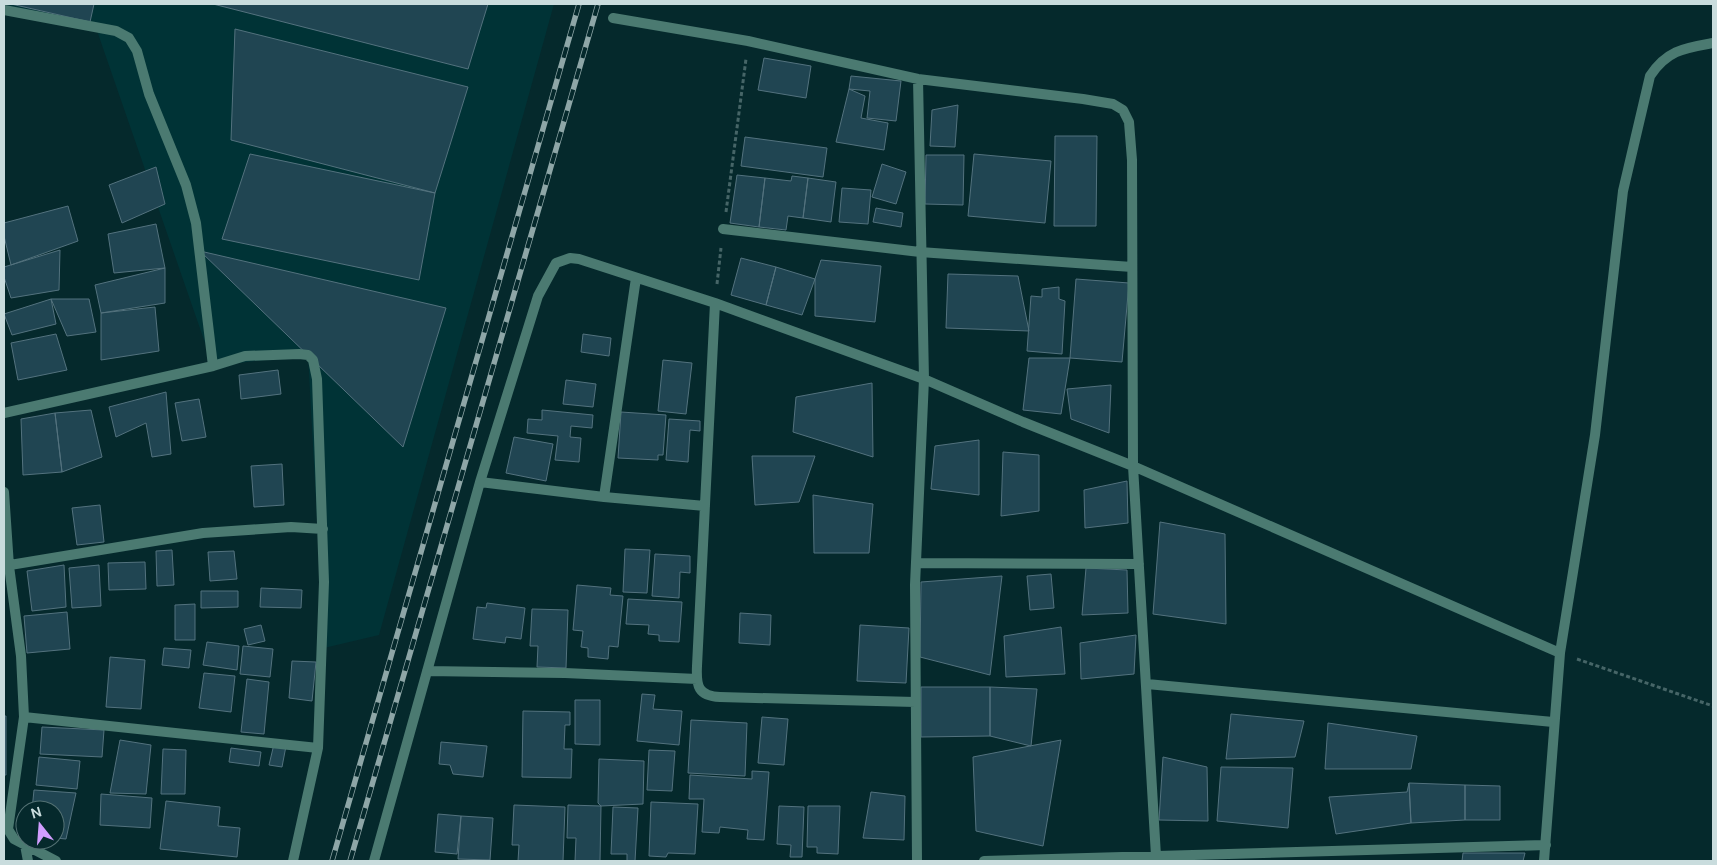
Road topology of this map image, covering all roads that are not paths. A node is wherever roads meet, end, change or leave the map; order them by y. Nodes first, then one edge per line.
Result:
1 (4, 10) edge
2 (613, 18) dead end
3 (1713, 42) edge
4 (918, 79) junction
5 (723, 229) road end
6 (920, 252) junction
7 (1132, 267) junction
8 (636, 278) junction
9 (715, 303) junction
10 (213, 366) junction
11 (924, 379) junction
12 (4, 413) edge
13 (1133, 466) junction
14 (480, 482) junction
15 (4, 492) edge
16 (604, 497) junction
17 (705, 506) junction
18 (323, 529) junction
19 (916, 563) junction
20 (1139, 564) junction
21 (6, 566) edge
22 (1560, 653) junction
23 (427, 671) junction
24 (696, 680) junction
25 (1146, 684) junction
26 (915, 702) junction
27 (24, 717) junction
28 (1553, 722) junction
29 (318, 748) junction
30 (6, 825) edge
31 (15, 840) edge
32 (1546, 845) junction
33 (33, 850) edge
34 (1156, 856) junction
35 (56, 861) edge
36 (293, 861) edge
37 (374, 861) edge
38 (917, 861) edge
39 (984, 861) edge
40 (1544, 861) edge

1 - 10 street
2 - 4 street
3 - 22 street
4 - 6 street
4 - 7 street
5 - 6 street
6 - 7 street
6 - 11 street
7 - 13 street
8 - 9 street
8 - 14 street
8 - 16 street
9 - 11 street
9 - 17 street
10 - 12 street
10 - 18 street
11 - 13 street
11 - 19 street
13 - 20 street
13 - 22 street
14 - 16 street
14 - 23 street
15 - 21 street
16 - 17 street
17 - 24 street
18 - 21 street
18 - 29 street
19 - 20 street
19 - 26 street
20 - 25 street
21 - 27 street
22 - 28 street
23 - 24 street
23 - 37 street
24 - 26 street
25 - 28 street
25 - 34 street
26 - 38 street
27 - 29 street
27 - 30 street
28 - 32 street
29 - 36 street
30 - 31 street
32 - 34 street
32 - 40 street
33 - 35 street
34 - 39 street

